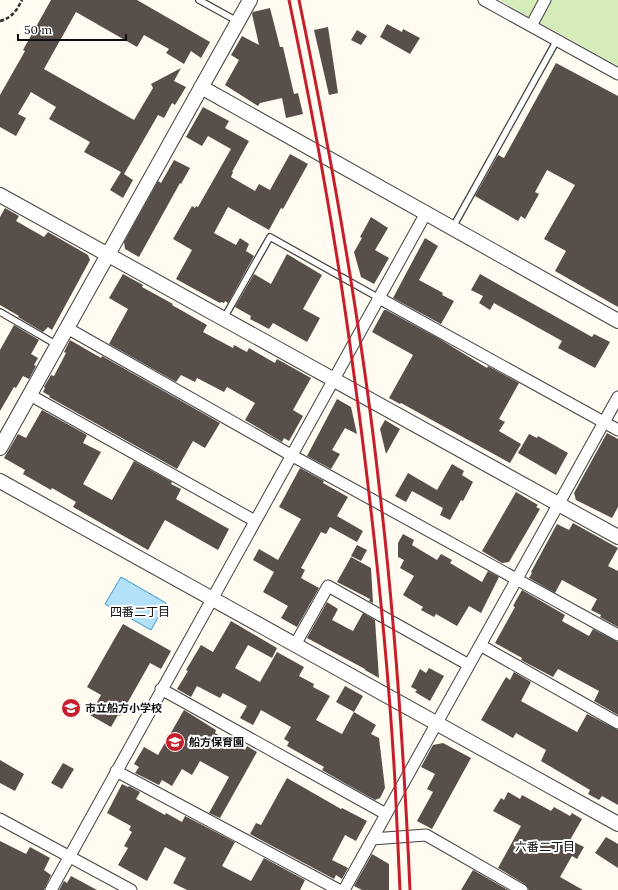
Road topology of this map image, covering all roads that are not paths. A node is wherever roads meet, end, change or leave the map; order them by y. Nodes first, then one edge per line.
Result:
1 (199, 0) edge
2 (250, 0) edge
3 (484, 0) edge
4 (545, 0) edge
5 (238, 22) junction
6 (531, 26) junction
7 (557, 40) junction
8 (618, 74) edge
9 (201, 87) junction
10 (0, 195) edge
11 (426, 213) junction
12 (452, 228) junction
13 (107, 255) junction
14 (378, 298) junction
15 (0, 312) edge
16 (224, 319) junction
17 (618, 321) edge
18 (67, 328) junction
19 (57, 345) junction
20 (333, 380) junction
21 (30, 395) junction
22 (618, 397) edge
23 (604, 422) junction
24 (618, 430) edge
25 (0, 448) edge
26 (292, 455) junction
27 (0, 481) edge
28 (559, 504) junction
29 (255, 521) junction
30 (618, 537) edge
31 (517, 579) junction
32 (212, 598) junction
33 (618, 635) edge
34 (295, 644) junction
35 (480, 645) junction
36 (469, 666) junction
37 (161, 689) junction
38 (618, 723) edge
39 (437, 724) junction
40 (116, 771) junction
41 (386, 814) junction
42 (0, 819) edge
43 (618, 824) edge
44 (372, 839) junction
45 (68, 857) junction
46 (51, 890) edge
47 (132, 890) edge
48 (339, 890) edge
49 (344, 890) edge
50 (522, 890) edge

1 - 5 lane
2 - 5 street
3 - 6 street
4 - 6 street
5 - 9 street
6 - 7 street
7 - 8 street
7 - 12 lane
9 - 11 street
9 - 13 street
10 - 13 street
11 - 12 street
11 - 14 street
12 - 17 street
13 - 16 street
13 - 18 street
14 - 16 lane
14 - 20 street
14 - 23 street
15 - 19 lane
16 - 20 street
18 - 19 street
18 - 26 street
19 - 21 street
20 - 26 street
20 - 28 street
21 - 25 street
21 - 29 street
22 - 23 street
23 - 24 street
23 - 28 street
26 - 29 street
26 - 31 street
27 - 32 street
28 - 30 street
28 - 31 street
29 - 32 street
31 - 33 street
31 - 35 street
32 - 34 street
32 - 37 street
34 - 36 street
34 - 39 street
35 - 36 street
35 - 38 street
36 - 39 street
37 - 40 street
37 - 41 street
39 - 41 street
39 - 43 street
40 - 45 street
40 - 48 street
41 - 44 street
42 - 45 street
44 - 49 street
44 - 50 street
45 - 46 street
45 - 47 street

